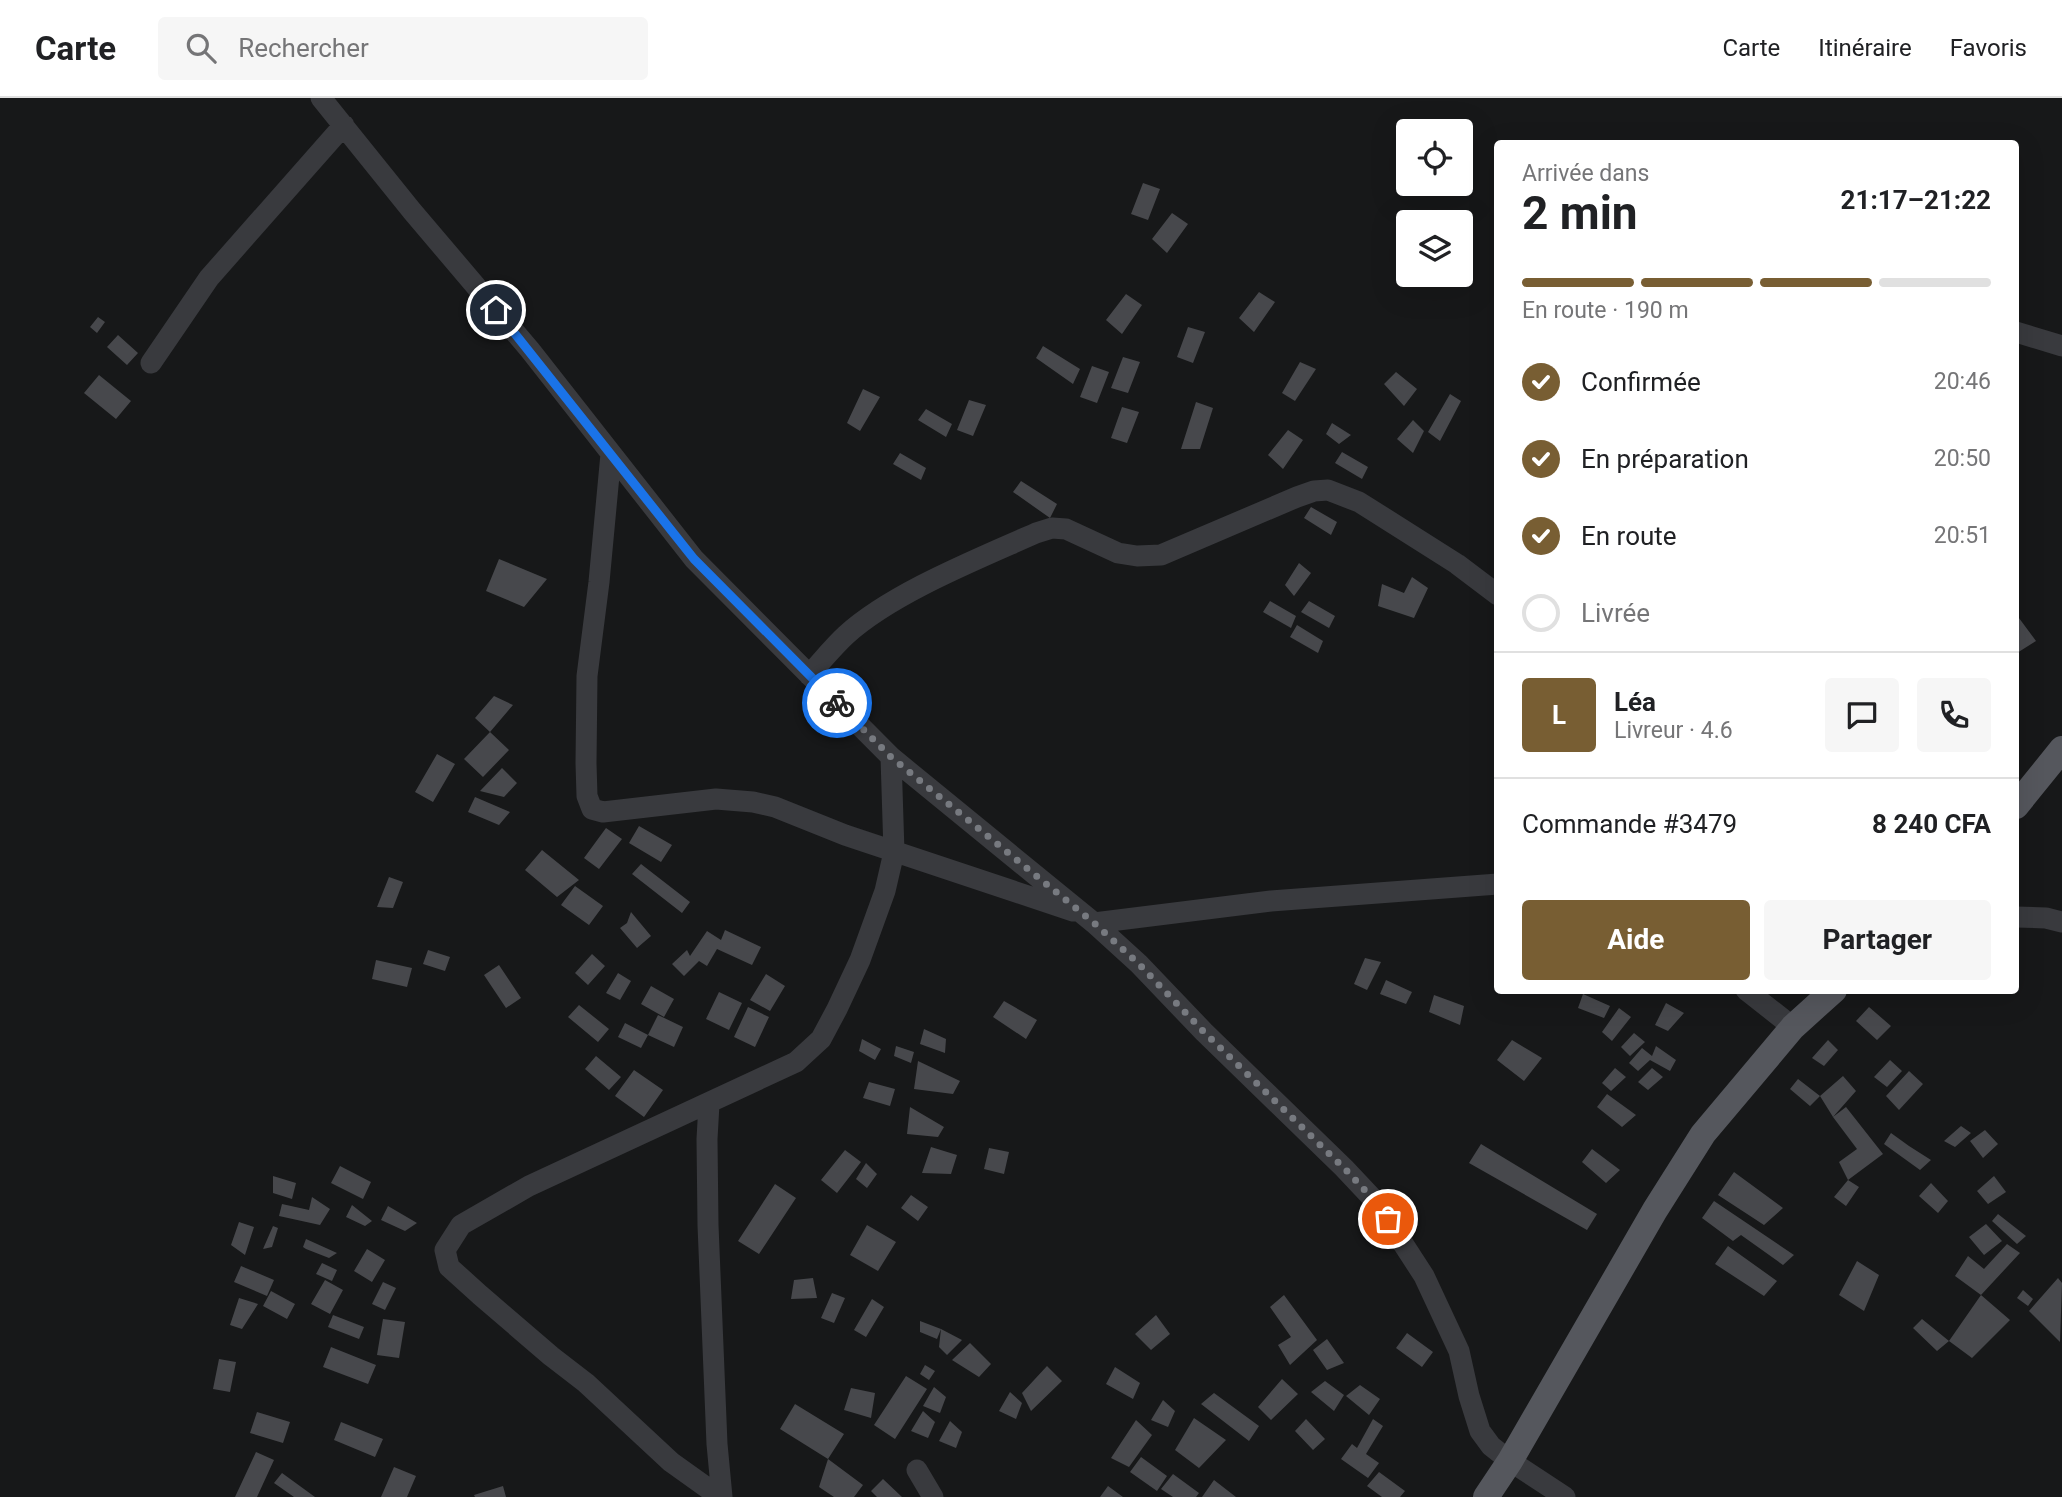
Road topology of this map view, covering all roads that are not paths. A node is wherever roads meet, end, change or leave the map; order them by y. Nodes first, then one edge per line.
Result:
1 (321, 98) edge
2 (344, 125) junction
3 (2019, 333) edge
4 (2062, 346) edge
5 (151, 363) dead end
6 (611, 454) junction
7 (1494, 592) edge
8 (809, 675) junction
9 (2062, 749) edge
10 (891, 757) junction
11 (2019, 802) edge
12 (894, 852) junction
13 (1494, 884) edge
14 (2019, 916) edge
15 (1088, 918) junction
16 (2062, 922) edge
17 (1751, 994) edge
18 (1830, 994) edge
19 (1793, 1027) junction
20 (709, 1104) junction
21 (1510, 1461) junction
22 (917, 1470) dead end
23 (1532, 1476) junction
24 (721, 1497) edge
25 (933, 1497) edge
26 (1486, 1497) edge
27 (1546, 1497) edge
28 (1564, 1497) edge

1 - 2 street
2 - 5 street
2 - 6 street
3 - 4 street
6 - 8 street
6 - 12 street
7 - 8 street
8 - 10 street
9 - 11 main road
10 - 12 street
10 - 15 street
12 - 15 street
12 - 20 street
13 - 15 street
14 - 16 street
15 - 21 street
17 - 19 street
18 - 19 main road
19 - 21 main road
20 - 24 street
20 - 24 street
21 - 23 street
21 - 26 main road
22 - 25 street
23 - 27 street
23 - 28 street

